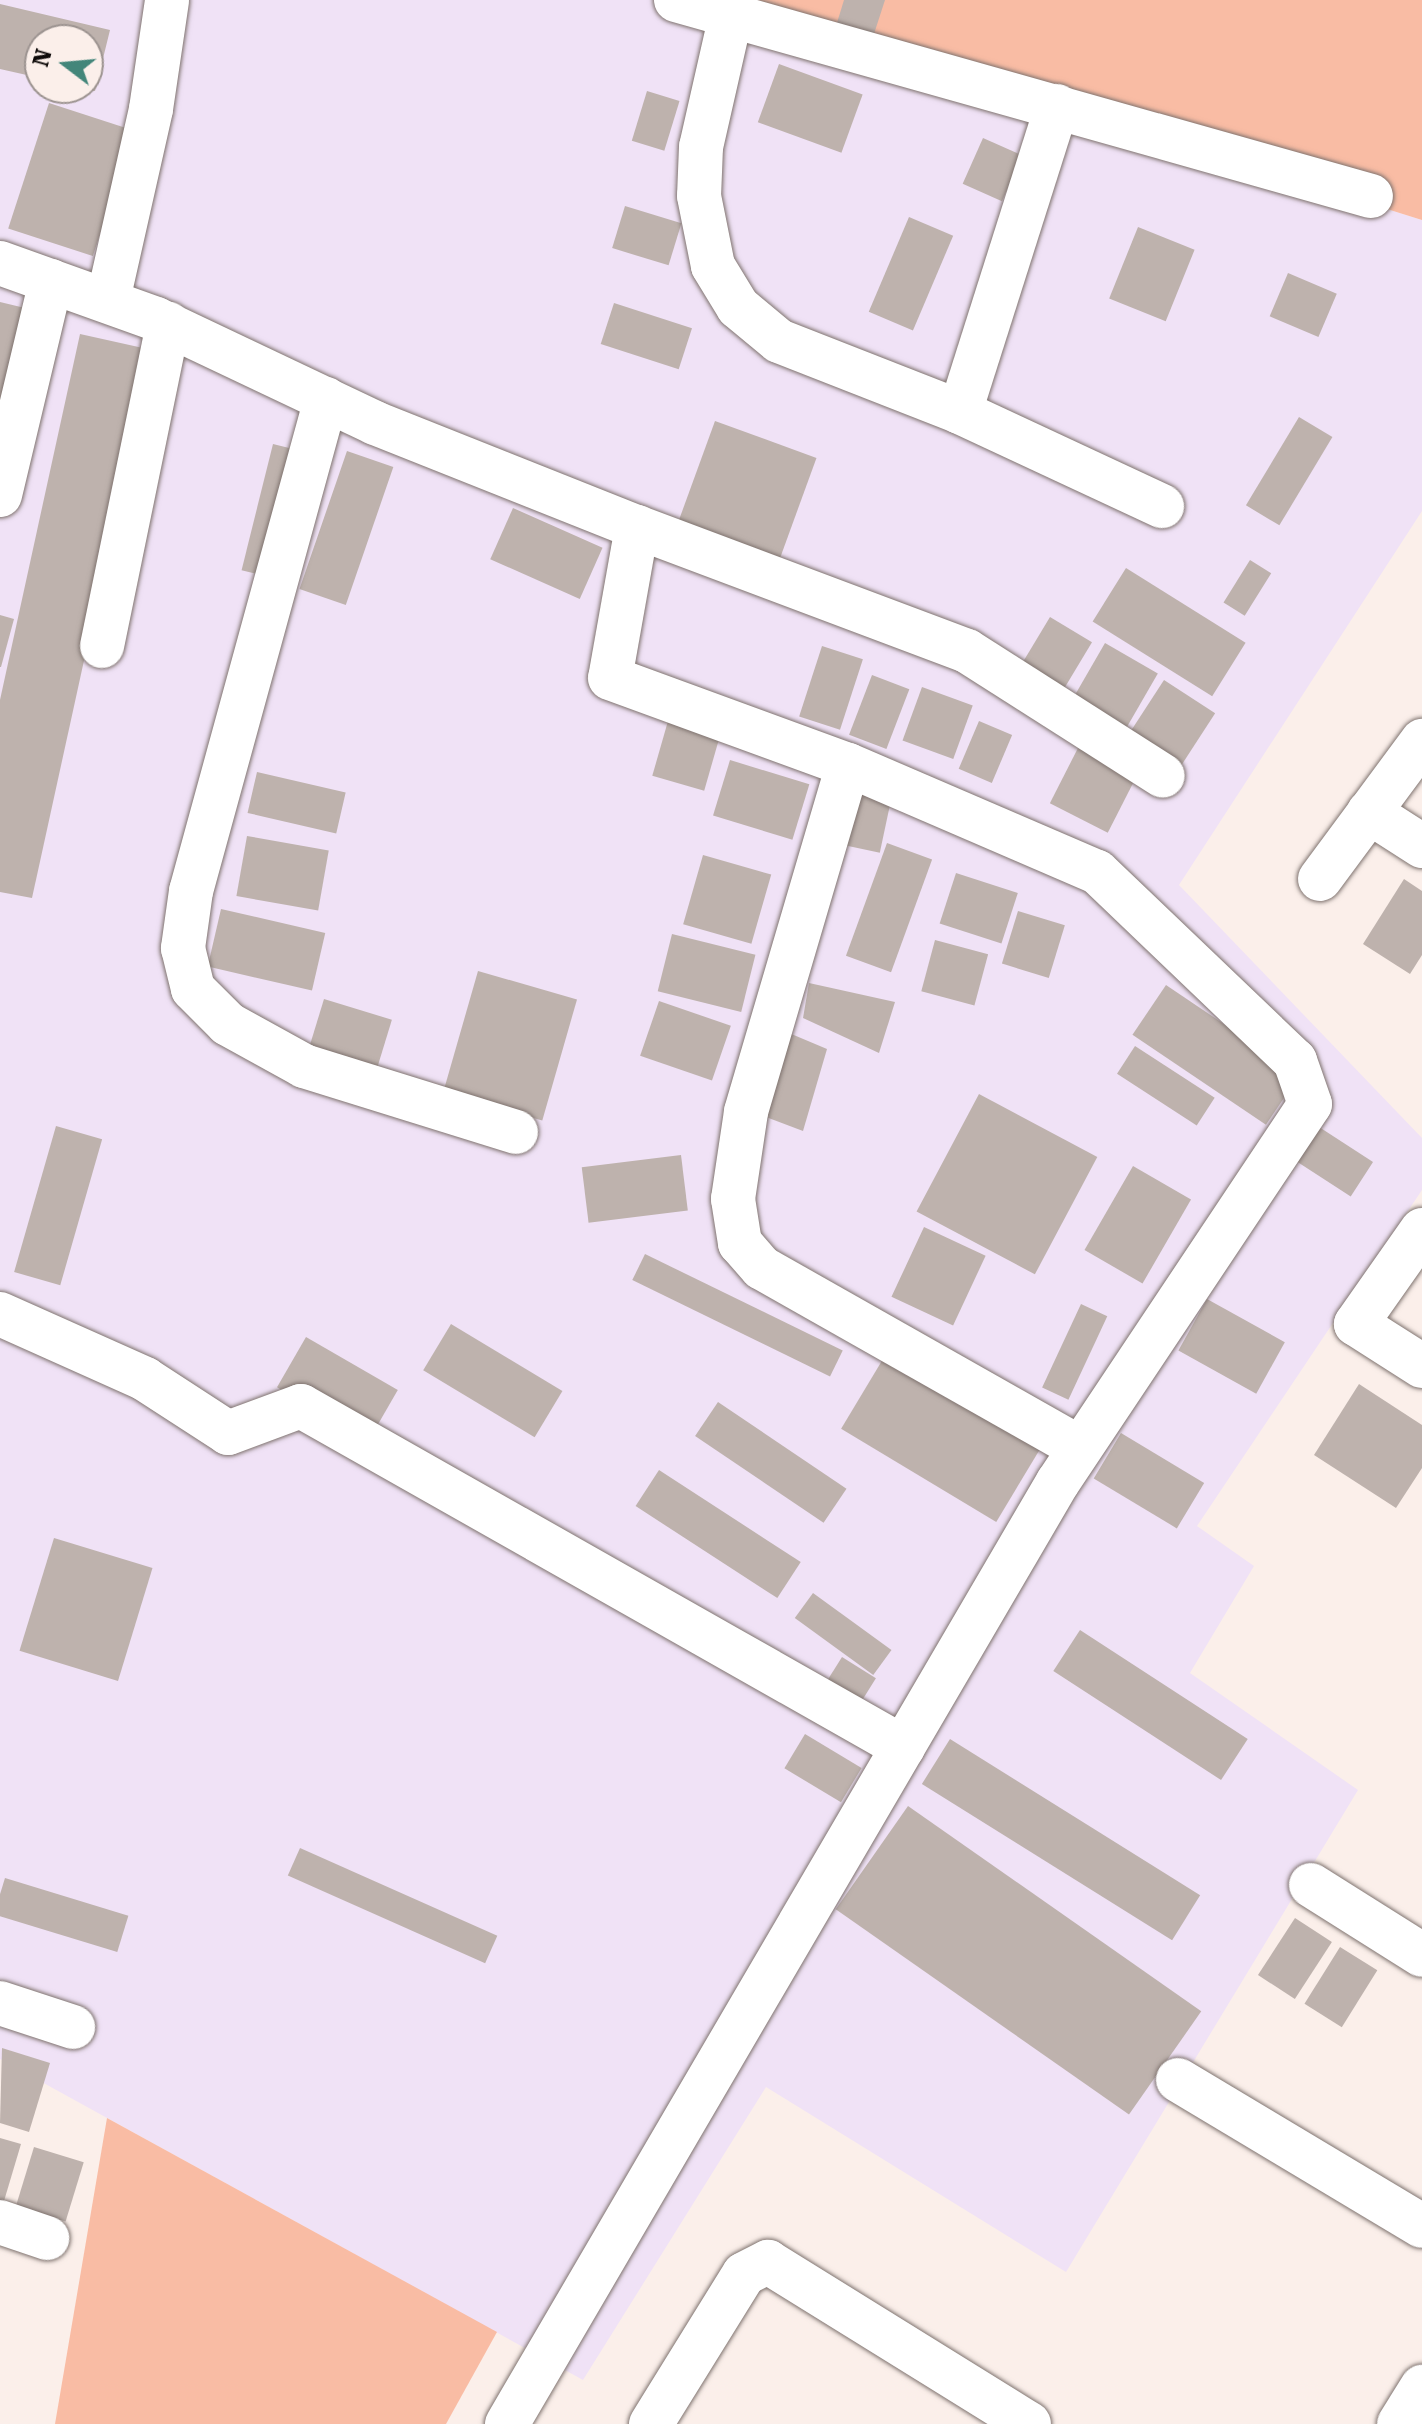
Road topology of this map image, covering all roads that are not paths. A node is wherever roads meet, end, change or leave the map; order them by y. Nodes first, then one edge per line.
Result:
1 (676, 0) edge
2 (174, 10) edge
3 (731, 15) junction
4 (1057, 106) junction
5 (1371, 196) dead end
6 (0, 263) edge
7 (51, 281) junction
8 (108, 300) junction
9 (168, 324) junction
10 (326, 399) junction
11 (960, 412) junction
12 (0, 495) edge
13 (1162, 506) dead end
14 (637, 527) junction
15 (102, 646) dead end
16 (1422, 741) edge
17 (848, 765) junction
18 (1163, 776) dead end
19 (1369, 812) junction
20 (1422, 846) edge
21 (1320, 879) dead end
22 (516, 1132) dead end
23 (1422, 1230) edge
24 (0, 1314) edge
25 (1422, 1366) edge
26 (1080, 1448) junction
27 (903, 1747) junction
28 (1311, 1885) dead end
29 (1422, 1955) edge
30 (0, 2003) edge
31 (73, 2027) dead end
32 (1178, 2080) dead end
33 (0, 2222) edge
34 (1422, 2226) edge
35 (47, 2238) dead end
36 (1422, 2387) edge
37 (507, 2424) edge
38 (651, 2424) edge
39 (1029, 2424) edge
40 (1399, 2424) edge

1 - 3 street
2 - 8 street
3 - 4 street
3 - 11 street
4 - 5 street
4 - 11 street
6 - 7 street
7 - 8 street
7 - 12 street
8 - 9 street
9 - 10 street
9 - 15 street
10 - 14 street
10 - 22 street
11 - 13 street
14 - 17 street
14 - 18 street
16 - 19 street
17 - 26 street
17 - 26 street
19 - 20 street
19 - 21 street
23 - 25 street
24 - 27 street
26 - 27 street
27 - 37 street
28 - 29 street
30 - 31 street
32 - 34 street
33 - 35 street
36 - 40 street
38 - 39 street

